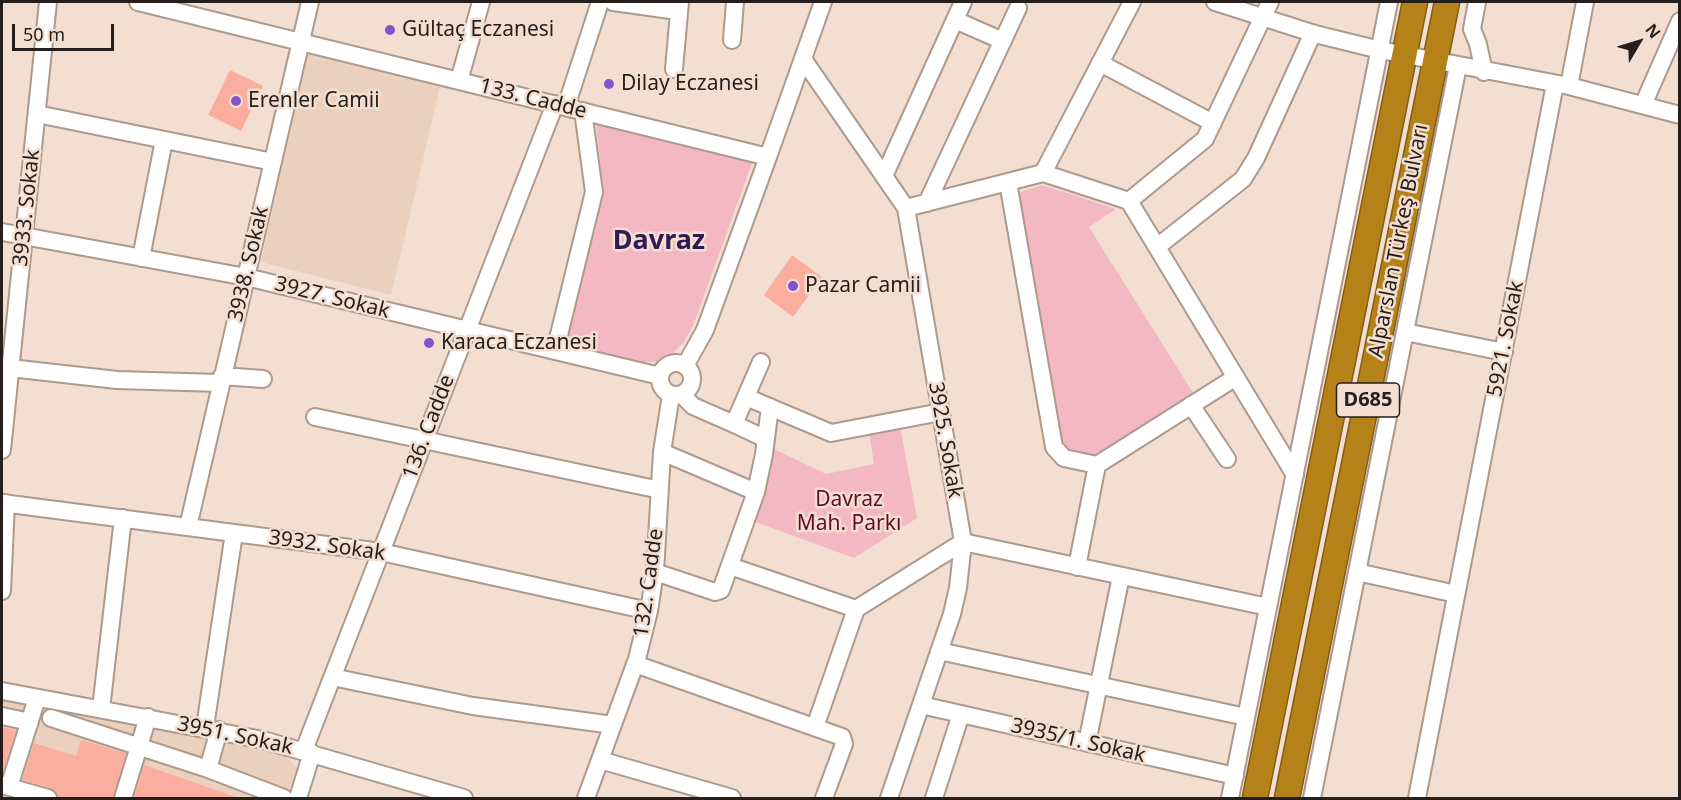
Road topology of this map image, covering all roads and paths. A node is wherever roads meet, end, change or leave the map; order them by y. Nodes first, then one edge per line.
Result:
1 (48, 2) edge
2 (138, 2) edge
3 (310, 2) edge
4 (481, 2) edge
5 (600, 2) edge
6 (613, 2) edge
7 (735, 2) edge
8 (823, 2) edge
9 (963, 2) edge
10 (1132, 2) edge
11 (1215, 2) edge
12 (1389, 2) edge
13 (1414, 2) edge
14 (1447, 2) edge
15 (1477, 2) edge
16 (1585, 2) edge
17 (679, 6) edge
18 (1018, 8) dead end
19 (1267, 9) edge
20 (955, 20) junction
21 (1680, 21) edge
22 (1313, 33) junction
23 (732, 40) dead end
24 (300, 41) junction
25 (1003, 41) junction
26 (1380, 50) junction
27 (1404, 55) junction
28 (803, 59) junction
29 (1100, 63) junction
30 (1447, 64) junction
31 (674, 69) dead end
32 (1484, 72) junction
33 (459, 81) junction
34 (1562, 85) junction
35 (1643, 105) junction
36 (560, 106) junction
37 (583, 111) junction
38 (37, 114) junction
39 (1680, 115) edge
40 (1213, 123) junction
41 (164, 140) junction
42 (768, 157) junction
43 (273, 162) junction
44 (1043, 173) junction
45 (884, 176) junction
46 (1008, 182) junction
47 (1129, 201) junction
48 (927, 202) junction
49 (906, 208) junction
50 (2, 232) edge
51 (24, 236) junction
52 (1157, 248) junction
53 (141, 258) junction
54 (246, 277) junction
55 (467, 330) junction
56 (1405, 332) junction
57 (555, 351) junction
58 (1504, 352) junction
59 (761, 362) dead end
60 (685, 366) junction
61 (10, 368) junction
62 (660, 376) junction
63 (1236, 377) junction
64 (263, 379) dead end
65 (221, 380) junction
66 (676, 395) junction
67 (746, 397) junction
68 (1191, 405) junction
69 (770, 407) junction
70 (941, 412) junction
71 (315, 417) dead end
72 (734, 424) junction
73 (766, 439) junction
74 (425, 440) junction
75 (2, 450) edge
76 (662, 452) junction
77 (1227, 459) dead end
78 (1097, 465) junction
79 (1295, 475) junction
80 (660, 490) junction
81 (756, 492) junction
82 (4, 503) edge
83 (123, 518) junction
84 (188, 527) junction
85 (234, 533) junction
86 (963, 542) junction
87 (381, 552) junction
88 (730, 566) junction
89 (1077, 567) junction
90 (655, 572) junction
91 (1357, 572) junction
92 (1121, 576) junction
93 (2, 591) edge
94 (1456, 594) junction
95 (1268, 608) junction
96 (856, 609) junction
97 (649, 611) junction
98 (939, 651) junction
99 (634, 664) junction
100 (332, 676) junction
101 (1098, 685) junction
102 (2, 691) edge
103 (37, 698) junction
104 (921, 705) junction
105 (102, 709) junction
106 (961, 714) junction
107 (2, 716) edge
108 (147, 717) junction
109 (1246, 717) junction
110 (51, 718) dead end
111 (30, 722) junction
112 (613, 725) junction
113 (815, 727) junction
114 (212, 729) junction
115 (1087, 743) junction
116 (139, 744) junction
117 (308, 752) junction
118 (600, 760) junction
119 (208, 769) junction
120 (1235, 776) junction
121 (5, 786) edge
122 (48, 798) edge
123 (123, 798) edge
124 (284, 798) edge
125 (298, 798) edge
126 (465, 798) edge
127 (586, 798) edge
128 (732, 798) edge
129 (824, 798) edge
130 (889, 798) edge
131 (934, 798) edge
132 (1230, 798) edge
133 (1255, 798) edge
134 (1287, 798) edge
135 (1312, 798) edge
136 (1417, 798) edge

1 - 38 street, 3933. Sokak
2 - 24 street, 133. Cadde
3 - 24 street, 3938. Sokak
4 - 33 street
5 - 36 street, 136. Cadde
6 - 17 street
7 - 23 street
8 - 28 street
9 - 20 street
10 - 29 street
11 - 19 street
12 - 26 street
13 - 27 highway, Alparslan Türkeş Bulvarı / D685
14 - 30 highway, Alparslan Türkeş Bulvarı / D685
15 - 32 street
16 - 34 street, 5921. Sokak
17 - 31 street
18 - 25 street
19 - 22 street
19 - 40 street
20 - 25 street
20 - 45 street
21 - 35 street
22 - 26 street
22 - 52 street
24 - 33 street, 133. Cadde
24 - 43 street, 3938. Sokak
25 - 48 street
26 - 27 street
26 - 79 street
27 - 30 street
27 - 133 highway, Alparslan Türkeş Bulvarı / D685
28 - 42 street
28 - 45 street, 3925. Sokak
29 - 40 street
29 - 44 street
30 - 32 street
30 - 56 street
30 - 134 highway, Alparslan Türkeş Bulvarı / D685
32 - 34 street
33 - 36 street, 133. Cadde
34 - 35 street
34 - 58 street, 5921. Sokak
35 - 39 street
36 - 37 street, 133. Cadde
36 - 55 street, 136. Cadde
37 - 42 street, 133. Cadde
37 - 57 street
38 - 41 street
38 - 51 street, 3933. Sokak
40 - 47 street
41 - 43 street
41 - 53 street
42 - 60 street
43 - 54 street, 3938. Sokak
44 - 46 street
44 - 47 street
45 - 49 street, 3925. Sokak
46 - 48 street
46 - 78 street
47 - 52 street
48 - 49 street
49 - 70 street, 3925. Sokak
50 - 51 street, 3927. Sokak
51 - 53 street, 3927. Sokak
51 - 61 street, 3933. Sokak
52 - 63 street
53 - 54 street, 3927. Sokak
54 - 55 street, 3927. Sokak
54 - 65 street, 3938. Sokak
55 - 57 street, 3927. Sokak
55 - 74 street, 136. Cadde
56 - 58 street
56 - 91 street
57 - 62 street, 3927. Sokak
58 - 94 street, 5921. Sokak
59 - 67 street
60 - 62 street
60 - 66 street
61 - 65 street
61 - 75 street, 3933. Sokak
62 - 66 street
63 - 68 street
63 - 79 street
64 - 65 street
65 - 84 street, 3938. Sokak
66 - 72 street
66 - 76 street, 132. Cadde
67 - 69 street
67 - 72 street
68 - 77 street
68 - 78 street
69 - 70 street
69 - 73 street
70 - 86 street, 3925. Sokak
71 - 74 street
72 - 73 street
73 - 81 street
74 - 80 street
74 - 87 street, 136. Cadde
76 - 80 street, 132. Cadde
76 - 81 street
78 - 89 street
79 - 95 street
80 - 90 street, 132. Cadde
81 - 88 street
82 - 83 street, 3932. Sokak
82 - 93 street
83 - 84 street, 3932. Sokak
83 - 105 street
84 - 85 street, 3932. Sokak
85 - 87 street, 3932. Sokak
85 - 114 street
86 - 89 street
86 - 96 street
86 - 98 street, 3925. Sokak
87 - 97 street, 3932. Sokak
87 - 100 street, 136. Cadde
88 - 90 street
88 - 96 street
89 - 92 street
90 - 97 street, 132. Cadde
91 - 94 street
91 - 135 street
92 - 95 street
92 - 101 street
94 - 136 street, 5921. Sokak
95 - 109 street
96 - 113 street
97 - 99 street, 132. Cadde
98 - 101 street
98 - 104 street, 3925. Sokak
99 - 112 street, 132. Cadde
99 - 113 street
100 - 112 street
100 - 117 street, 136. Cadde
101 - 109 street
101 - 115 street
102 - 103 street, 3951. Sokak
103 - 105 street, 3951. Sokak
103 - 111 street
104 - 106 street, 3935/1. Sokak
104 - 130 street, 3925. Sokak
105 - 108 street, 3951. Sokak
106 - 115 street, 3935/1. Sokak
106 - 131 street
107 - 111 street
108 - 114 street, 3951. Sokak
108 - 116 street
109 - 120 street
110 - 116 street
111 - 121 street
112 - 118 street, 132. Cadde
113 - 129 street
114 - 117 street, 3951. Sokak
114 - 119 street
115 - 120 street, 3935/1. Sokak
116 - 119 street
116 - 123 street
117 - 125 street, 136. Cadde
117 - 126 street, 3951. Sokak
118 - 127 street, 132. Cadde
118 - 128 street
119 - 124 street
120 - 132 street
121 - 122 street

